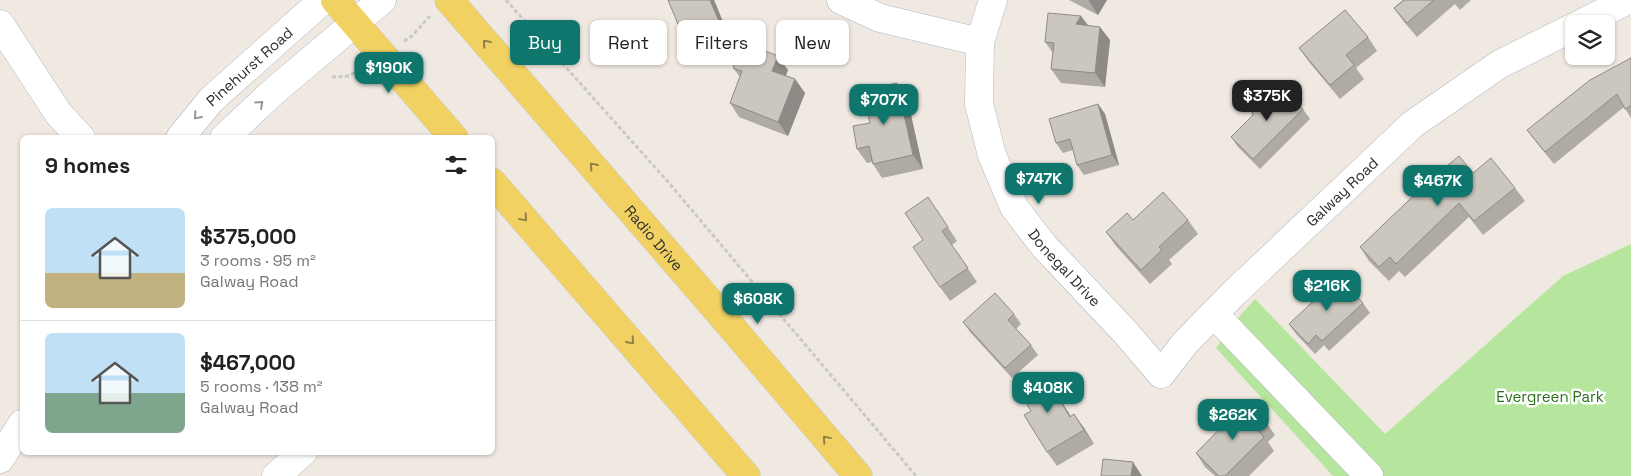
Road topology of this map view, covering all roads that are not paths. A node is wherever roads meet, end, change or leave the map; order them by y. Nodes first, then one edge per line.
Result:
1 (323, 0) edge
2 (335, 0) edge
3 (382, 0) edge
4 (449, 0) edge
5 (841, 0) edge
6 (992, 0) edge
7 (1628, 0) edge
8 (1598, 15) edge
9 (355, 22) junction
10 (0, 24) edge
11 (1565, 32) edge
12 (980, 42) junction
13 (78, 135) edge
14 (182, 135) edge
15 (227, 135) edge
16 (451, 135) edge
17 (495, 185) edge
18 (1214, 314) junction
19 (1161, 374) joint
20 (20, 427) edge
21 (300, 455) edge
22 (0, 459) edge
23 (276, 476) edge
24 (746, 476) edge
25 (858, 476) edge
26 (1369, 476) edge

1 -> 14 street, Pinehurst Road
2 - 9 main road
3 - 9 street
25 -> 4 main road, Radio Drive
5 - 12 street
6 - 12 street, Donegal Drive
7 - 8 street
15 -> 9 street
9 - 16 main road
10 - 13 street
11 - 18 street, Galway Road
12 - 19 street, Donegal Drive
17 -> 24 main road
18 - 19 street, Galway Road
18 - 26 street
20 - 22 street
21 - 23 street

